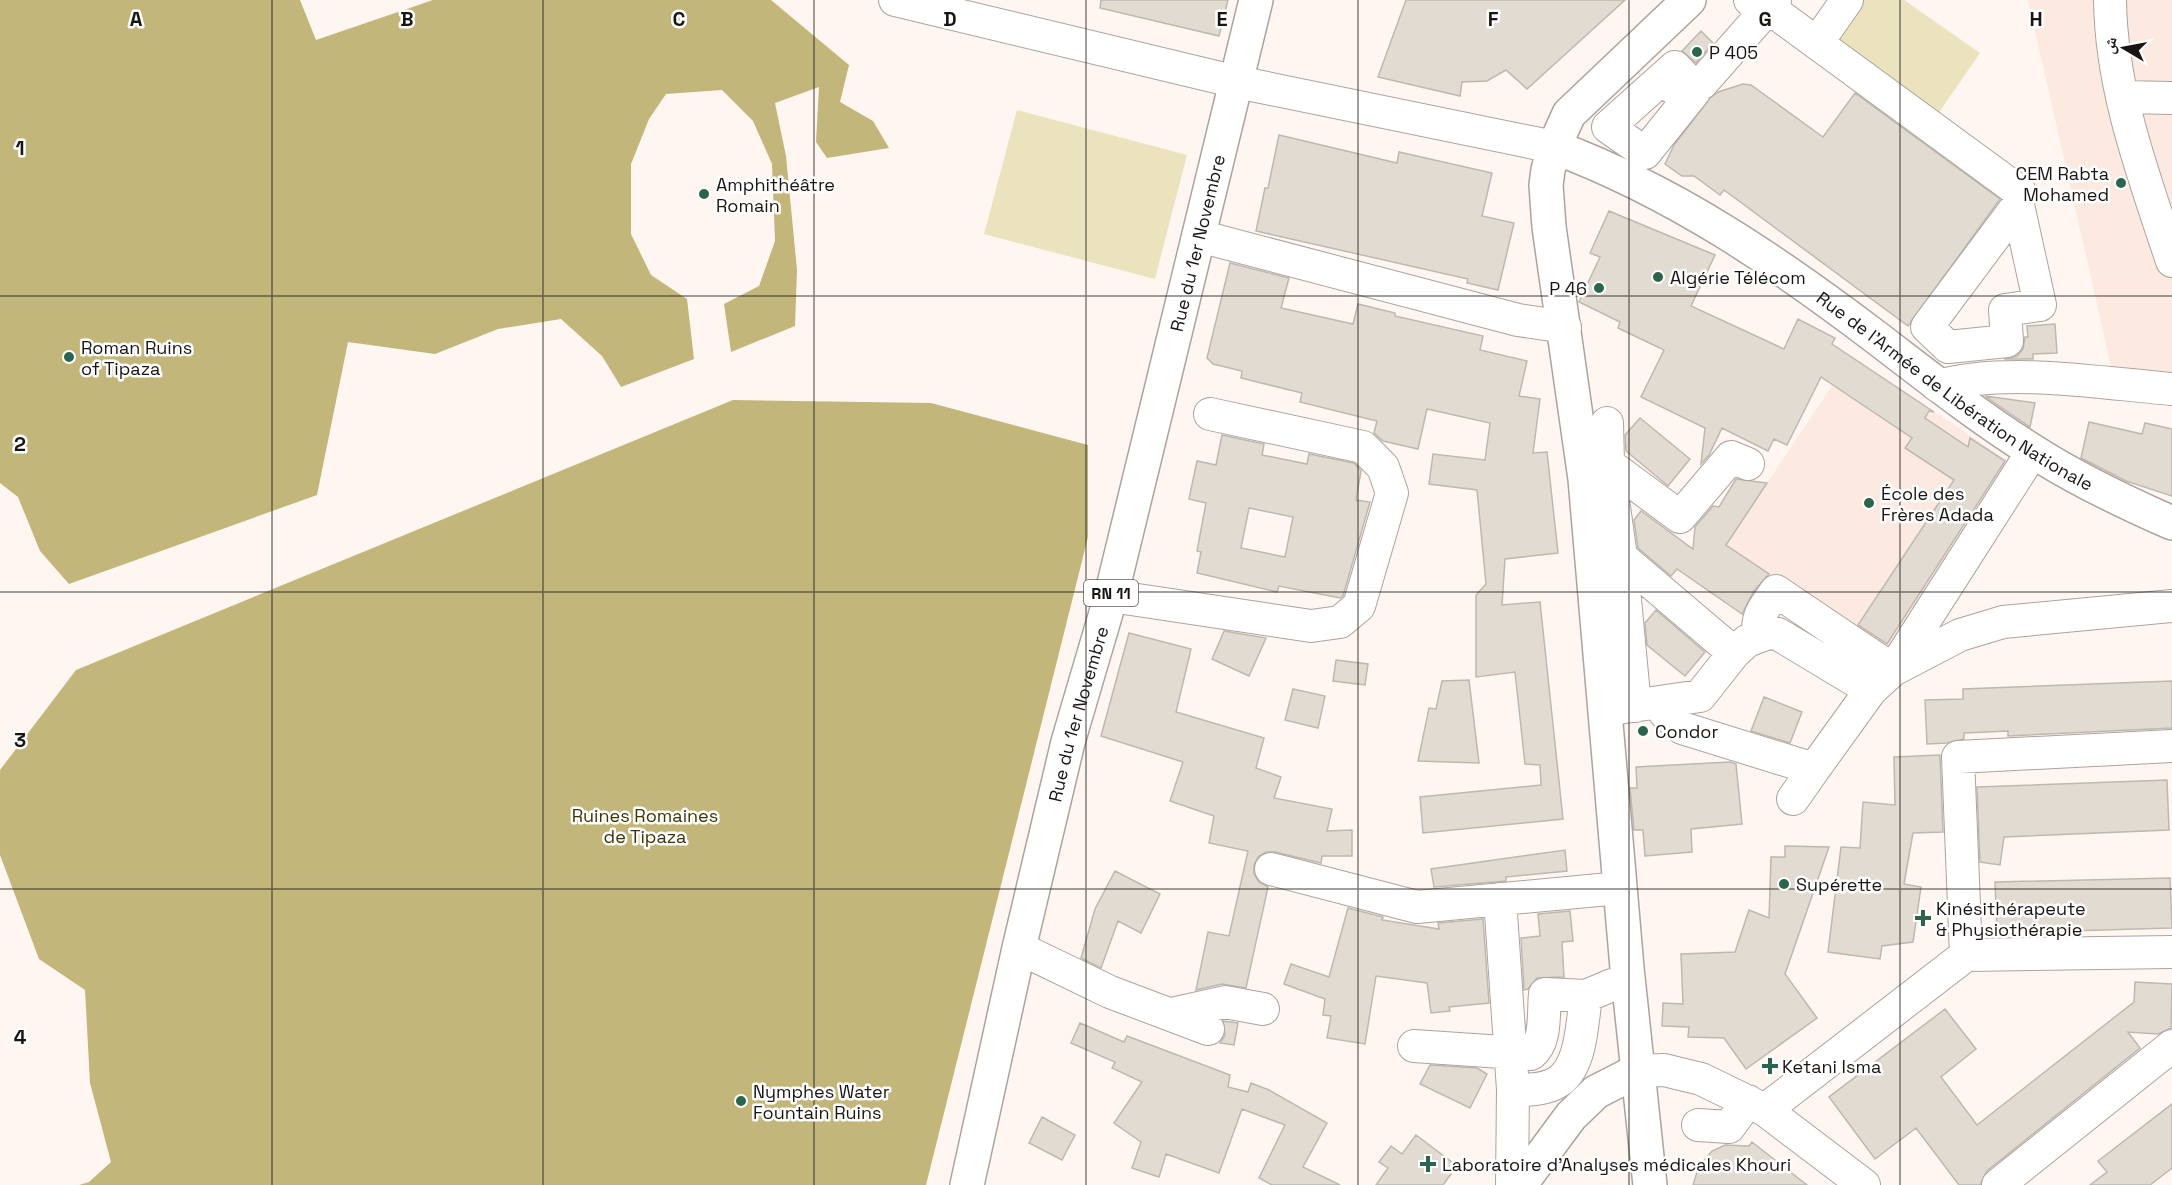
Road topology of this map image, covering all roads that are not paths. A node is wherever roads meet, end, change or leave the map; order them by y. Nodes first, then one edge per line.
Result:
1 (895, 0) edge
2 (1256, 0) edge
3 (1689, 0) edge
4 (1822, 0) edge
5 (1847, 0) edge
6 (2110, 0) edge
7 (1785, 14) edge
8 (1237, 82) junction
9 (2123, 97) junction
10 (2172, 98) edge
11 (1626, 140) dead end
12 (1554, 147) junction
13 (2018, 205) junction
14 (1199, 236) junction
15 (2172, 261) edge
16 (1565, 327) junction
17 (1938, 386) junction
18 (2172, 389) edge
19 (1210, 414) dead end
20 (1607, 423) dead end
21 (2033, 452) junction
22 (1608, 464) junction
23 (1748, 464) dead end
24 (2172, 523) edge
25 (1621, 557) junction
26 (1110, 596) junction
27 (2172, 606) edge
28 (1759, 635) junction
29 (1734, 653) junction
30 (1882, 680) junction
31 (1634, 706) junction
32 (2172, 746) edge
33 (1814, 770) junction
34 (1793, 799) dead end
35 (1271, 869) dead end
36 (1620, 888) junction
37 (1500, 899) junction
38 (1019, 948) junction
39 (2172, 952) edge
40 (1966, 955) junction
41 (1629, 984) junction
42 (1586, 996) junction
43 (1263, 1009) dead end
44 (1171, 1014) junction
45 (1208, 1029) dead end
46 (1414, 1046) dead end
47 (2172, 1046) edge
48 (1511, 1052) junction
49 (1637, 1071) junction
50 (1513, 1090) junction
51 (1756, 1106) junction
52 (1698, 1125) dead end
53 (967, 1185) edge
54 (1512, 1185) edge
55 (1520, 1185) edge
56 (1650, 1185) edge
57 (1864, 1185) edge
58 (1998, 1185) edge

1 - 8 street
2 - 8 main road, Rue du 1er Novembre / RN 11
3 - 12 main road
4 - 7 street
5 - 7 street
6 - 9 street
7 - 11 street
7 - 13 street
8 - 12 street
8 - 14 main road, Rue du 1er Novembre / RN 11
9 - 10 street
9 - 15 street
12 - 16 main road
12 - 17 main road, Rue de l'Armée de Libération Nationale
13 - 13 street
14 - 16 street
14 - 26 main road, Rue du 1er Novembre / RN 11
16 - 31 main road
17 - 18 street
17 - 21 main road, Rue de l'Armée de Libération Nationale
19 - 26 street
20 - 22 street
21 - 24 main road, Rue de l'Armée de Libération Nationale
21 - 30 street
22 - 23 street
22 - 25 street
25 - 29 street
25 - 31 street
26 - 38 main road, Rue du 1er Novembre / RN 11
27 - 30 street
28 - 29 street
28 - 30 street
28 - 30 street
29 - 31 street
30 - 33 street
31 - 33 street
31 - 36 main road
32 - 40 street
33 - 34 street
35 - 37 street
36 - 37 street
36 - 41 main road
37 - 48 street
38 - 44 street
38 - 53 main road, Rue du 1er Novembre / RN 11
39 - 40 street
40 - 51 street
41 - 42 street
41 - 49 main road
42 - 48 street
42 - 50 street
43 - 44 street
44 - 45 street
46 - 48 street
47 - 58 street
48 - 50 street
49 - 51 street
49 - 55 main road
49 - 56 main road
50 - 54 street
51 - 52 street
51 - 57 street

